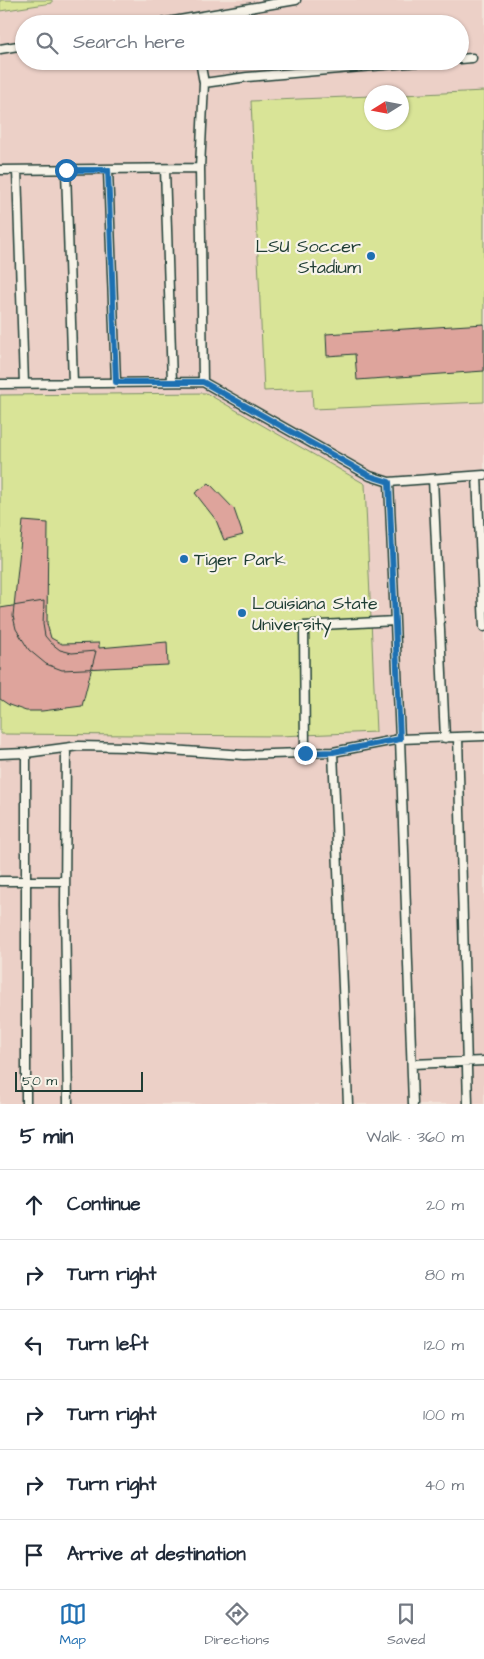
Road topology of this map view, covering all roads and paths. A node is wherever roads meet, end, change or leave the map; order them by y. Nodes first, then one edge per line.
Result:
1 (296, 0) edge
2 (223, 15) edge
3 (15, 46) edge
4 (0, 49) edge
5 (469, 58) edge
6 (472, 58) dead end
7 (202, 70) edge
8 (326, 70) edge
9 (204, 83) junction
10 (200, 168) junction
11 (165, 169) junction
12 (0, 170) edge
13 (17, 170) junction
14 (66, 170) junction
15 (108, 170) junction
16 (116, 382) junction
17 (172, 382) junction
18 (203, 382) junction
19 (73, 383) junction
20 (0, 384) edge
21 (24, 384) junction
22 (481, 476) edge
23 (433, 479) junction
24 (389, 482) junction
25 (395, 621) junction
26 (484, 627) edge
27 (484, 736) edge
28 (458, 737) junction
29 (445, 738) junction
30 (400, 739) junction
31 (66, 748) junction
32 (333, 752) junction
33 (26, 753) junction
34 (305, 753) junction
35 (0, 754) edge
36 (0, 881) edge
37 (27, 881) junction
38 (65, 882) junction
39 (467, 1061) junction
40 (484, 1061) edge
41 (412, 1064) junction
42 (26, 1104) edge
43 (68, 1104) edge
44 (348, 1104) edge
45 (413, 1104) edge
46 (468, 1104) edge

1 - 2 lane
3 - 4 lane
5 - 6 lane
7 - 9 lane
8 - 9 lane
9 - 10 lane
10 - 11 lane
10 - 18 lane
11 - 15 lane
11 - 17 lane
12 - 13 lane
13 - 14 lane
13 - 21 lane
14 - 15 lane
14 - 19 lane
15 - 16 lane
16 - 17 lane
16 - 19 lane
17 - 18 lane
18 - 24 lane
19 - 21 lane
20 - 21 lane
22 - 23 lane
22 - 26 lane
23 - 24 lane
23 - 29 lane
24 - 25 lane
25 - 30 lane
25 - 34 lane
27 - 28 lane
28 - 29 lane
28 - 39 lane
29 - 30 lane
30 - 32 lane
30 - 41 lane
31 - 33 lane
31 - 34 lane
31 - 38 lane
32 - 34 lane
32 - 44 lane
33 - 35 lane
33 - 37 lane
36 - 37 lane
37 - 38 lane
37 - 42 lane
38 - 43 lane
39 - 40 lane
39 - 41 lane
39 - 46 lane
41 - 45 lane

